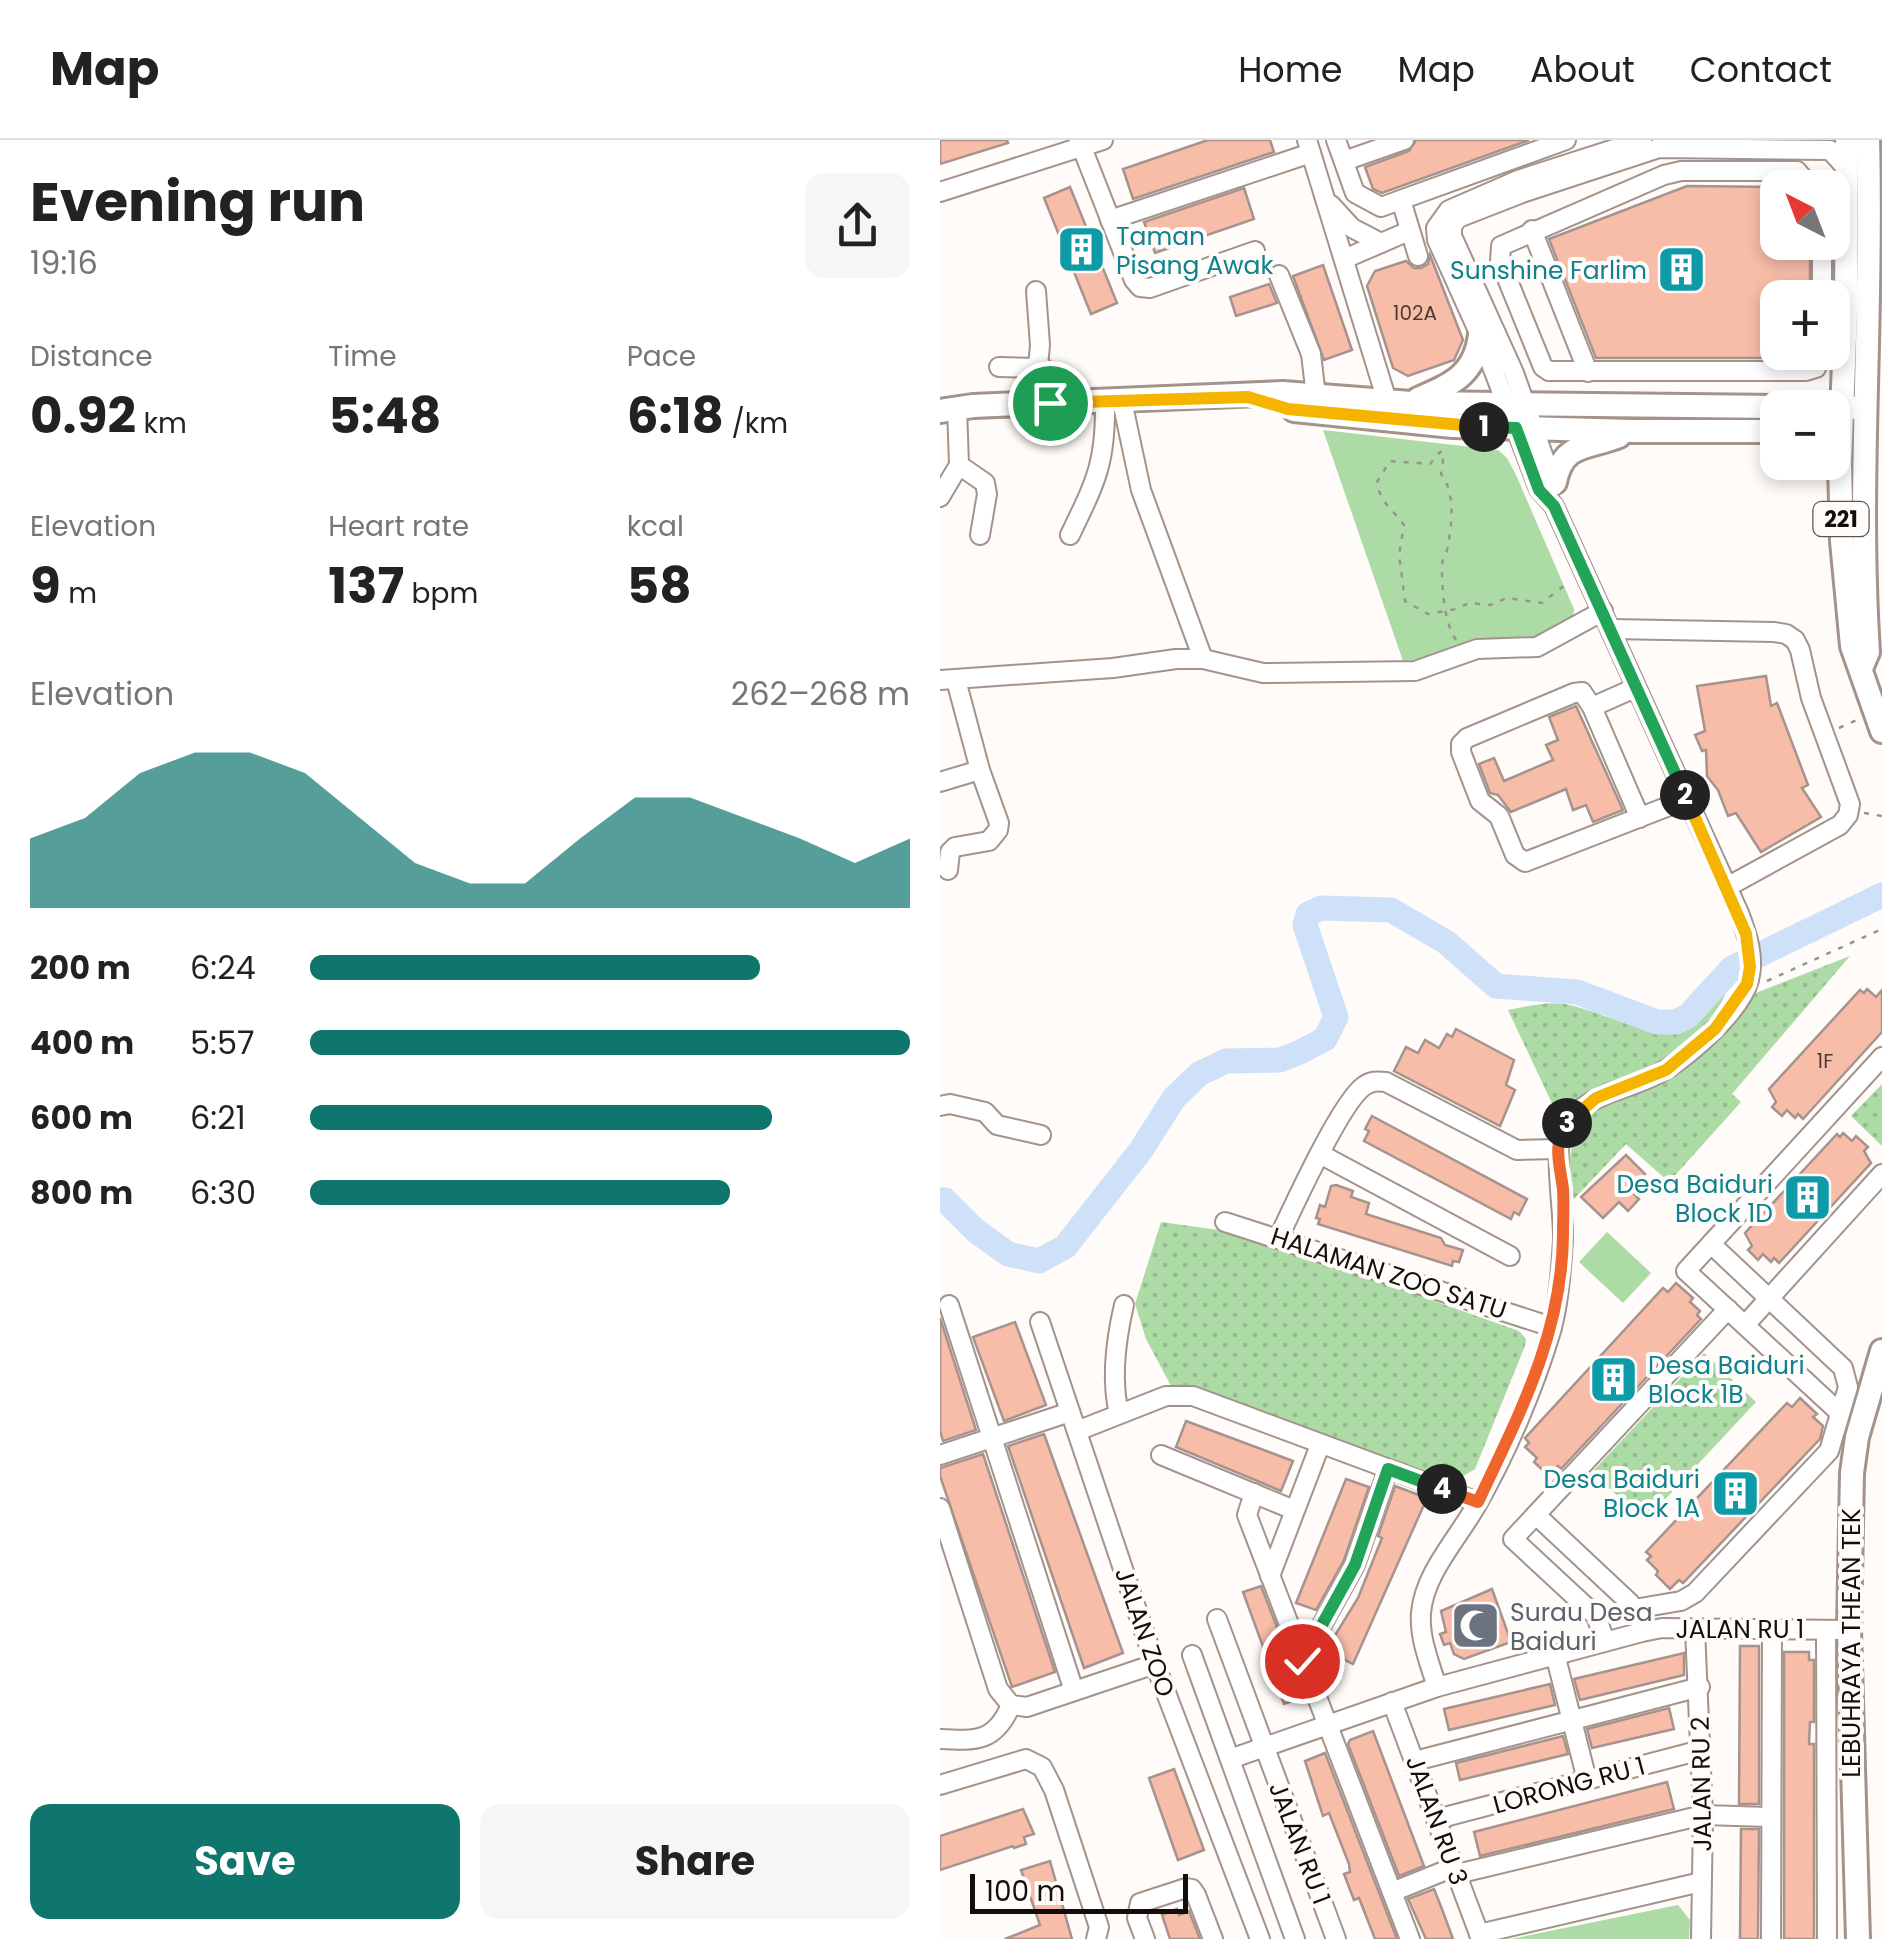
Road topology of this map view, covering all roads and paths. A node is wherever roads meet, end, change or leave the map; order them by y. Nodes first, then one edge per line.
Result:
1 (1103, 140) edge
2 (1336, 140) edge
3 (1404, 140) edge
4 (1566, 140) edge
5 (1847, 140) edge
6 (1868, 140) edge
7 (1080, 143) edge
8 (1310, 146) edge
9 (1680, 146) junction
10 (1638, 148) edge
11 (1508, 149) edge
12 (1344, 160) junction
13 (1848, 170) joint
14 (1760, 171) edge
15 (1664, 176) junction
16 (1518, 180) junction
17 (940, 192) edge
18 (1326, 198) junction
19 (1401, 200) junction
20 (1110, 220) junction
21 (1532, 230) junction
22 (1408, 231) junction
23 (1381, 243) junction
24 (1255, 252) dead end
25 (1418, 256) dead end
26 (1344, 259) junction
27 (1850, 260) edge
28 (1500, 261) junction
29 (1279, 275) dead end
30 (1467, 275) junction
31 (1036, 291) dead end
32 (1875, 325) edge
33 (1480, 335) junction
34 (1038, 366) junction
35 (999, 367) dead end
36 (1809, 370) edge
37 (1588, 372) junction
38 (1316, 396) junction
39 (1248, 397) junction
40 (1114, 401) junction
41 (1399, 402) junction
42 (1053, 403) junction
43 (1853, 407) junction
44 (948, 410) edge
45 (1850, 411) edge
46 (1521, 416) junction
47 (1760, 430) edge
48 (1632, 432) junction
49 (1850, 432) edge
50 (1864, 432) junction
51 (959, 465) junction
52 (1839, 480) edge
53 (1554, 482) junction
54 (940, 496) edge
55 (1554, 506) junction
56 (980, 535) dead end
57 (1070, 535) dead end
58 (1565, 585) dead end
59 (1874, 607) edge
60 (1447, 609) junction
61 (1603, 611) junction
62 (1611, 629) junction
63 (1465, 654) junction
64 (1203, 659) junction
65 (1861, 669) junction
66 (948, 680) edge
67 (1635, 688) junction
68 (1592, 707) junction
69 (1854, 722) dead end
70 (1838, 728) dead end
71 (1882, 731) edge
72 (980, 770) junction
73 (940, 782) edge
74 (1687, 799) junction
75 (1640, 818) junction
76 (948, 870) dead end
77 (1727, 887) junction
78 (1882, 928) edge
79 (1755, 987) dead end
80 (1882, 1056) edge
81 (940, 1106) edge
82 (1040, 1135) dead end
83 (1325, 1146) junction
84 (1556, 1149) junction
85 (1882, 1174) edge
86 (1225, 1222) dead end
87 (1279, 1237) junction
88 (1711, 1244) junction
89 (1510, 1256) dead end
90 (1770, 1298) junction
91 (950, 1305) dead end
92 (1124, 1305) dead end
93 (1728, 1310) junction
94 (1040, 1322) dead end
95 (1745, 1325) junction
96 (1552, 1326) junction
97 (1882, 1350) edge
98 (1070, 1412) junction
99 (1840, 1413) junction
100 (1119, 1414) junction
101 (1077, 1431) junction
102 (992, 1438) junction
103 (1320, 1445) junction
104 (1160, 1454) dead end
105 (940, 1455) edge
106 (1388, 1469) junction
107 (1254, 1494) junction
108 (1478, 1502) junction
109 (940, 1508) edge
110 (1294, 1510) junction
111 (1536, 1515) junction
112 (1270, 1576) junction
113 (1634, 1608) junction
114 (1217, 1619) dead end
115 (1695, 1629) junction
116 (1772, 1629) junction
117 (1837, 1630) junction
118 (1642, 1632) junction
119 (1605, 1641) junction
120 (1554, 1654) junction
121 (1192, 1656) dead end
122 (1302, 1661) junction
123 (1155, 1664) junction
124 (1437, 1687) junction
125 (1700, 1687) junction
126 (1074, 1691) junction
127 (1392, 1702) junction
128 (1011, 1705) junction
129 (1572, 1720) junction
130 (1326, 1726) junction
131 (940, 1739) edge
132 (1264, 1747) junction
133 (1701, 1750) junction
134 (1230, 1759) junction
135 (1415, 1761) junction
136 (1586, 1780) junction
137 (940, 1785) edge
138 (1702, 1815) junction
139 (1770, 1816) junction
140 (1437, 1820) junction
141 (1255, 1827) junction
142 (1221, 1841) junction
143 (1455, 1871) junction
144 (1702, 1882) junction
145 (1392, 1892) junction
146 (1480, 1937) edge
147 (1096, 1939) edge
148 (1145, 1939) edge
149 (1212, 1939) edge
150 (1260, 1939) edge
151 (1295, 1939) edge
152 (1336, 1939) edge
153 (1410, 1939) edge
154 (1701, 1939) edge
155 (1771, 1939) edge
156 (1827, 1939) edge
157 (1858, 1939) edge

1 - 7 street
2 - 12 street
3 - 12 street
4 - 11 street
5 - 13 main road, 221
6 - 32 main road, 221
7 - 17 street
7 - 20 street
8 - 18 street
8 - 20 street
9 - 10 street
9 - 13 street
9 - 15 street
10 - 15 street
10 - 16 street
10 - 30 street
11 - 16 street
11 - 19 street
12 - 19 street
14 - 15 street
15 - 21 street
16 - 33 street
18 - 23 street
18 - 26 street
19 - 22 street
20 - 24 street
21 - 28 street
21 - 37 street
22 - 23 street
22 - 25 street
23 - 26 street
26 - 41 street
27 - 43 main road, 221
28 - 30 street
28 - 37 street
29 - 38 street
30 - 46 street
31 - 34 street
32 - 43 main road, 221
33 - 41 main road
33 - 46 street
34 - 35 street
34 - 42 street
36 - 37 street
38 - 39 main road
38 - 41 main road
39 - 40 main road
39 - 46 main road
40 - 42 main road
40 - 57 street
40 - 64 street
41 - 46 main road
42 - 44 main road
43 - 45 main road, 221
43 - 46 main road
43 - 50 main road, 221
44 - 51 street
46 - 48 main road
46 - 53 street
46 - 55 street
47 - 48 main road
48 - 53 main road
49 - 50 main road
50 - 59 main road, 221
51 - 54 street
51 - 56 street
52 - 65 main road, 221
53 - 55 street
55 - 61 street
58 - 60 path
59 - 65 main road, 221
60 - 60 path
60 - 63 path
61 - 62 street
61 - 63 street
62 - 67 street
62 - 77 street
63 - 64 street
64 - 66 street
65 - 71 main road, 221
66 - 72 street
67 - 68 street
67 - 74 street
68 - 75 street
68 - 75 street
69 - 70 path
72 - 73 street
72 - 76 street
74 - 75 street
74 - 77 street
77 - 84 street
78 - 79 path
80 - 88 street
81 - 82 street
83 - 84 street
83 - 87 street
83 - 89 street
84 - 96 street
85 - 90 street
86 - 87 street, HALAMAN ZOO SATU
87 - 96 street, HALAMAN ZOO SATU
88 - 90 street
88 - 93 street
90 - 95 street
90 - 99 street
91 - 102 street
92 - 100 street
93 - 95 street
93 - 111 street
94 - 98 street, JALAN ZOO
95 - 99 street
96 - 108 street
97 - 117 main road, LEBUHRAYA THEAN TEK
98 - 101 street, JALAN ZOO
98 - 102 street
99 - 113 street
100 - 101 street
100 - 103 street
101 - 123 street, JALAN ZOO
102 - 105 street
102 - 126 street
103 - 106 street
103 - 110 street
104 - 107 street
106 - 108 street
106 - 122 street
107 - 110 street
107 - 112 street
108 - 124 street
109 - 128 street
110 - 112 street
111 - 113 street
111 - 119 street
112 - 122 street
113 - 118 street
114 - 132 street, JALAN RU 1
115 - 116 street, JALAN RU 1
115 - 118 street, JALAN RU 1
115 - 125 street, JALAN RU 2
116 - 117 street, JALAN RU 1
116 - 139 street
117 - 156 street, JALAN RU 1
117 - 157 main road, LEBUHRAYA THEAN TEK
118 - 119 street, JALAN RU 1
119 - 120 street, JALAN RU 1
120 - 124 street, JALAN RU 1
120 - 129 street
121 - 134 street
122 - 130 street
123 - 126 street
123 - 142 street, JALAN ZOO
124 - 127 street, JALAN RU 1
125 - 129 street
125 - 133 street, JALAN RU 2
126 - 128 street
127 - 130 street, JALAN RU 1
127 - 135 street, JALAN RU 3
128 - 131 street
129 - 135 street
129 - 136 street
130 - 132 street, JALAN RU 1
130 - 145 street
132 - 134 street, JALAN RU 1
132 - 152 street, JALAN RU 1
133 - 136 street, LORONG RU 1
133 - 138 street, JALAN RU 2
134 - 141 street
135 - 140 street, JALAN RU 3
136 - 140 street, LORONG RU 1
137 - 147 street
138 - 139 street
138 - 143 street
138 - 144 street, JALAN RU 2
139 - 155 street
140 - 143 street, JALAN RU 3
141 - 142 street
141 - 151 street
142 - 150 street, JALAN ZOO
143 - 145 street
143 - 146 street, JALAN RU 3
144 - 146 street
144 - 154 street, JALAN RU 2
145 - 153 street
148 - 149 street

